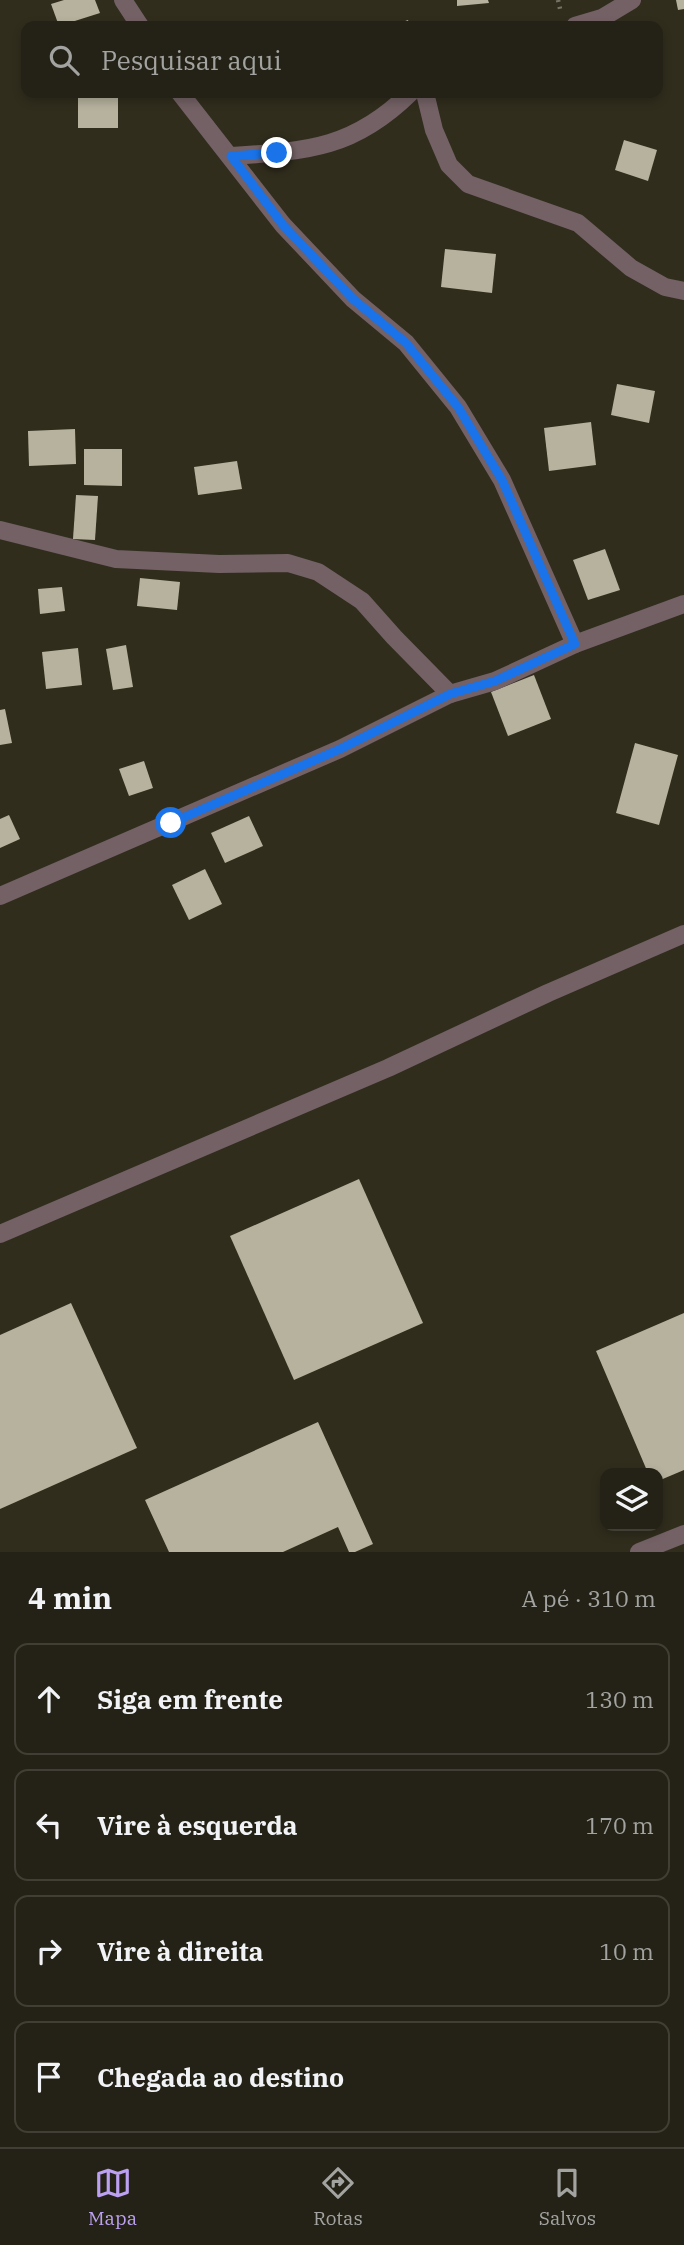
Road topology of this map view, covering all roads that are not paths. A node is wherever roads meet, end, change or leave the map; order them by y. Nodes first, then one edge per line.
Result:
1 (123, 0) edge
2 (632, 0) edge
3 (137, 21) edge
4 (592, 21) edge
5 (184, 98) edge
6 (405, 98) edge
7 (426, 98) edge
8 (231, 156) junction
9 (684, 291) edge
10 (0, 530) edge
11 (684, 604) edge
12 (575, 644) junction
13 (450, 694) junction
14 (0, 896) edge
15 (684, 934) edge
16 (0, 1234) edge
17 (684, 1534) edge
18 (639, 1552) edge

1 - 3 street
2 - 4 street
5 - 8 street
6 - 8 street
7 - 9 street
8 - 12 street
10 - 13 street
11 - 12 street
12 - 13 street
13 - 14 street
15 - 16 street
17 - 18 street

